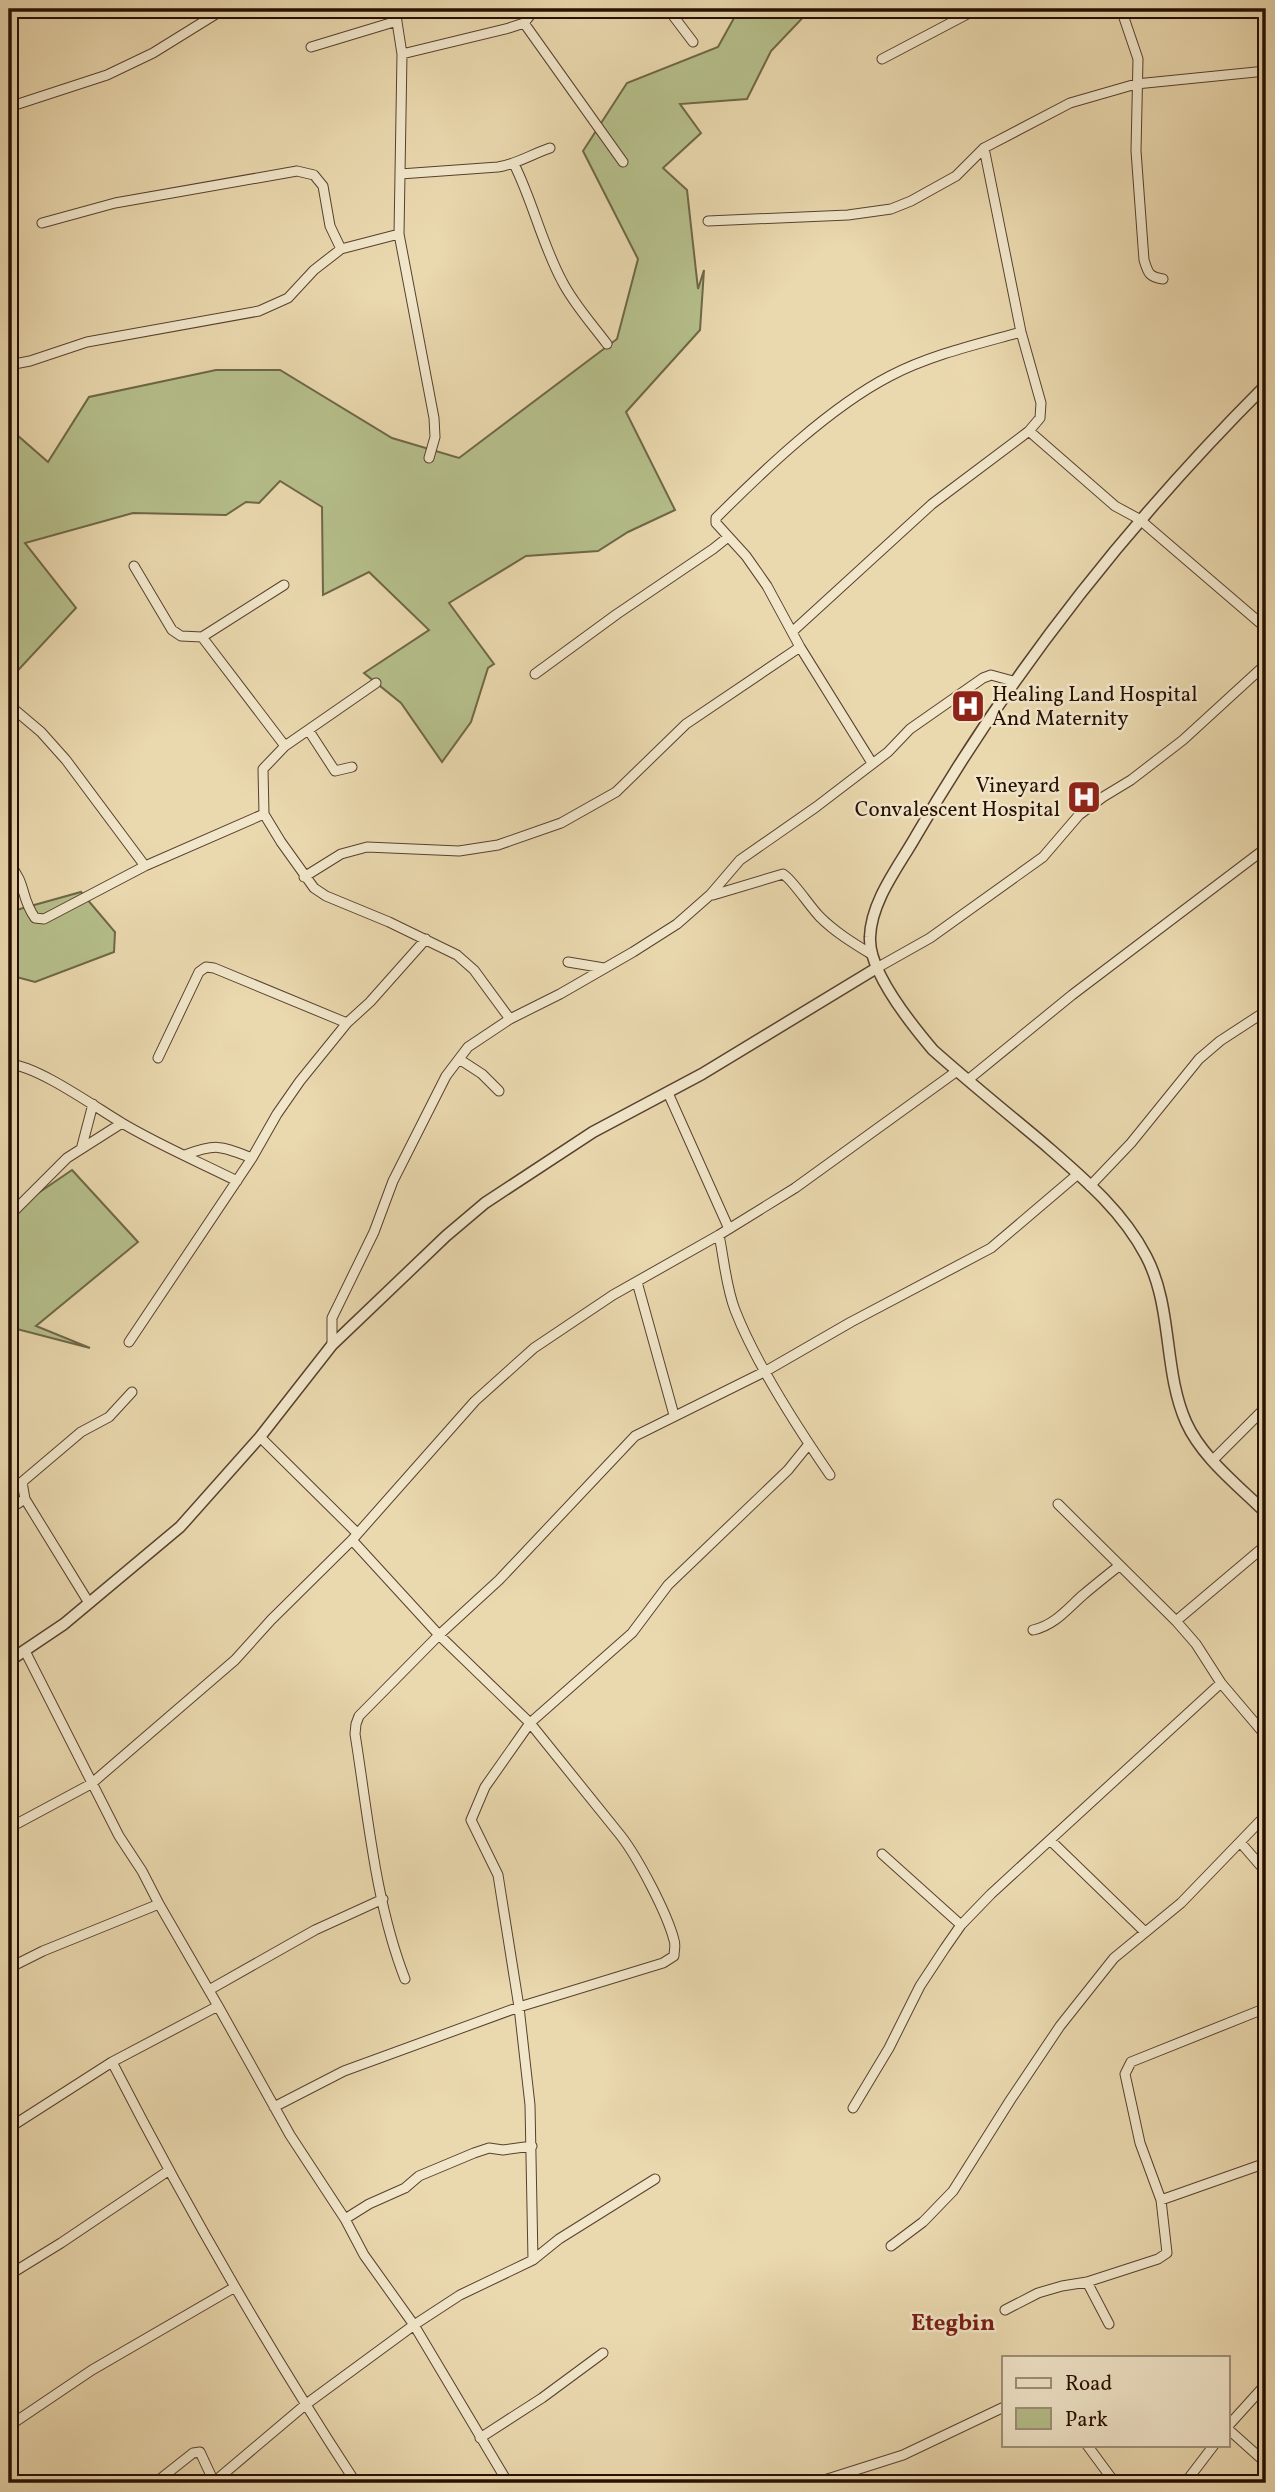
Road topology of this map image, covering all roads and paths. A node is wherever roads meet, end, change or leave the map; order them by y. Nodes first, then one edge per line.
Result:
1 (224, 9) edge
2 (395, 9) edge
3 (535, 9) edge
4 (668, 9) edge
5 (976, 9) edge
6 (1121, 9) edge
7 (397, 21) junction
8 (524, 23) junction
9 (692, 42) dead end
10 (310, 47) dead end
11 (402, 54) junction
12 (882, 59) dead end
13 (1266, 71) edge
14 (1136, 84) junction
15 (9, 107) edge
16 (550, 148) dead end
17 (984, 148) junction
18 (623, 162) dead end
19 (514, 164) junction
20 (400, 174) junction
21 (708, 221) dead end
22 (42, 223) dead end
23 (399, 234) junction
24 (341, 249) junction
25 (1163, 279) dead end
26 (1021, 332) junction
27 (607, 344) dead end
28 (9, 365) edge
29 (1266, 384) edge
30 (1029, 431) junction
31 (429, 458) dead end
32 (1139, 519) junction
33 (728, 537) junction
34 (134, 566) dead end
35 (284, 585) dead end
36 (1266, 628) edge
37 (792, 632) junction
38 (202, 637) junction
39 (800, 647) junction
40 (1266, 664) edge
41 (535, 674) dead end
42 (1013, 681) junction
43 (376, 683) dead end
44 (9, 705) edge
45 (309, 731) junction
46 (285, 746) junction
47 (872, 763) junction
48 (352, 766) dead end
49 (264, 814) junction
50 (1266, 848) edge
51 (9, 864) edge
52 (145, 866) junction
53 (304, 877) junction
54 (710, 895) junction
55 (426, 939) junction
56 (871, 954) junction
57 (568, 962) dead end
58 (604, 968) junction
59 (875, 969) junction
60 (1266, 1011) edge
61 (510, 1019) junction
62 (347, 1023) junction
63 (158, 1058) dead end
64 (459, 1059) junction
65 (9, 1064) edge
66 (957, 1071) junction
67 (969, 1079) junction
68 (499, 1091) dead end
69 (668, 1093) junction
70 (93, 1104) junction
71 (122, 1123) junction
72 (82, 1146) junction
73 (185, 1155) junction
74 (252, 1158) junction
75 (1078, 1174) junction
76 (237, 1181) junction
77 (1090, 1186) junction
78 (9, 1216) edge
79 (729, 1229) junction
80 (719, 1235) junction
81 (637, 1282) junction
82 (130, 1342) dead end
83 (332, 1345) junction
84 (766, 1371) junction
85 (132, 1392) dead end
86 (1266, 1407) edge
87 (674, 1415) junction
88 (260, 1437) junction
89 (808, 1444) junction
90 (1213, 1460) junction
91 (830, 1475) dead end
92 (25, 1499) junction
93 (1058, 1504) dead end
94 (9, 1509) edge
95 (1266, 1513) edge
96 (355, 1536) junction
97 (1266, 1545) edge
98 (1119, 1566) junction
99 (89, 1603) junction
100 (1176, 1621) junction
101 (1033, 1630) dead end
102 (439, 1635) junction
103 (25, 1651) junction
104 (9, 1661) edge
105 (1222, 1683) junction
106 (530, 1723) junction
107 (1266, 1736) edge
108 (91, 1784) junction
109 (1266, 1815) edge
110 (9, 1828) edge
111 (1050, 1840) junction
112 (1240, 1842) junction
113 (882, 1854) dead end
114 (1266, 1872) edge
115 (383, 1899) junction
116 (159, 1905) junction
117 (961, 1925) junction
118 (1145, 1932) junction
119 (9, 1968) edge
120 (405, 1979) dead end
121 (209, 1990) junction
122 (218, 2006) junction
123 (519, 2007) junction
124 (1266, 2008) edge
125 (111, 2062) junction
126 (274, 2108) junction
127 (853, 2108) dead end
128 (9, 2128) edge
129 (532, 2147) junction
130 (1266, 2163) edge
131 (167, 2171) junction
132 (656, 2179) dead end
133 (1161, 2200) junction
134 (345, 2219) junction
135 (891, 2246) dead end
136 (533, 2260) junction
137 (9, 2275) edge
138 (1087, 2282) junction
139 (235, 2287) junction
140 (1005, 2310) dead end
141 (1109, 2324) dead end
142 (414, 2325) junction
143 (603, 2353) dead end
144 (1266, 2384) edge
145 (305, 2405) junction
146 (1002, 2408) edge
147 (9, 2426) edge
148 (1230, 2426) edge
149 (1230, 2430) edge
150 (480, 2438) junction
151 (1088, 2446) edge
152 (1213, 2446) edge
153 (1266, 2463) edge
154 (818, 2482) edge
155 (155, 2483) edge
156 (215, 2483) edge
157 (356, 2483) edge
158 (509, 2483) edge
159 (1115, 2483) edge
160 (1185, 2483) edge

1 - 15 street
2 - 7 street
3 - 8 street
4 - 9 street
5 - 12 street
6 - 14 street
7 - 10 street
7 - 11 street
8 - 11 street
8 - 18 street
11 - 20 street
13 - 14 street
14 - 17 street
14 - 25 street
16 - 19 street
17 - 21 street
17 - 26 street
19 - 20 street
19 - 27 street
20 - 23 street
22 - 24 street
23 - 24 street
23 - 31 street
24 - 28 street
26 - 30 street
26 - 33 street
29 - 32 street
30 - 32 street
30 - 37 street
32 - 36 street
32 - 42 street
33 - 37 street
33 - 41 street
34 - 38 street
35 - 38 street
37 - 39 street
38 - 46 street
39 - 47 street
39 - 53 street
40 - 59 street
42 - 47 street
42 - 56 street
43 - 45 street
44 - 52 street
45 - 46 street
45 - 48 street
46 - 49 street
47 - 54 street
49 - 52 street
49 - 53 street
50 - 67 street
51 - 52 street
53 - 55 street
54 - 56 street
54 - 58 street
55 - 61 street
55 - 62 street
56 - 59 street
57 - 58 street
58 - 61 street
59 - 66 street
59 - 69 street
60 - 77 street
61 - 64 street
62 - 63 street
62 - 74 street
64 - 68 street
64 - 83 street
65 - 70 street
66 - 67 street
66 - 79 street
67 - 75 street
69 - 79 street
69 - 83 street
70 - 71 street
70 - 72 street
71 - 72 street
71 - 73 street
72 - 78 street
73 - 74 street
73 - 76 street
74 - 76 street
75 - 77 street
75 - 84 street
76 - 82 street
77 - 90 street
79 - 80 street
80 - 81 street
80 - 84 street
81 - 87 street
81 - 96 street
83 - 88 street
84 - 87 street
84 - 89 street
85 - 92 street
86 - 90 street
87 - 102 street
88 - 96 street
88 - 99 street
89 - 91 street
89 - 106 street
90 - 95 street
92 - 94 street
92 - 99 street
93 - 98 street
96 - 102 street
96 - 108 street
97 - 100 street
98 - 100 street
98 - 101 street
99 - 103 street
100 - 105 street
102 - 106 street
102 - 115 street
103 - 104 street
103 - 108 street
105 - 107 street
105 - 111 street
106 - 123 street
106 - 123 street
108 - 110 street
108 - 116 street
109 - 112 street
111 - 117 street
111 - 118 street
112 - 114 street
112 - 118 street
113 - 117 street
115 - 120 street
115 - 121 street
116 - 119 street
116 - 121 street
117 - 127 street
118 - 135 street
121 - 122 street
122 - 125 street
122 - 126 street
123 - 126 street
123 - 129 street
124 - 133 street
125 - 128 street
125 - 131 street
126 - 134 street
129 - 134 street
129 - 136 street
130 - 133 street
131 - 137 street
131 - 139 street
132 - 136 street
133 - 138 street
134 - 142 street
136 - 142 street
138 - 140 street
138 - 141 street
139 - 145 street
139 - 147 street
142 - 145 street
142 - 150 street
143 - 150 street
144 - 148 street
145 - 156 street
145 - 157 street
146 - 154 street
149 - 153 street
150 - 158 street
151 - 159 street
152 - 160 street
155 - 156 street

